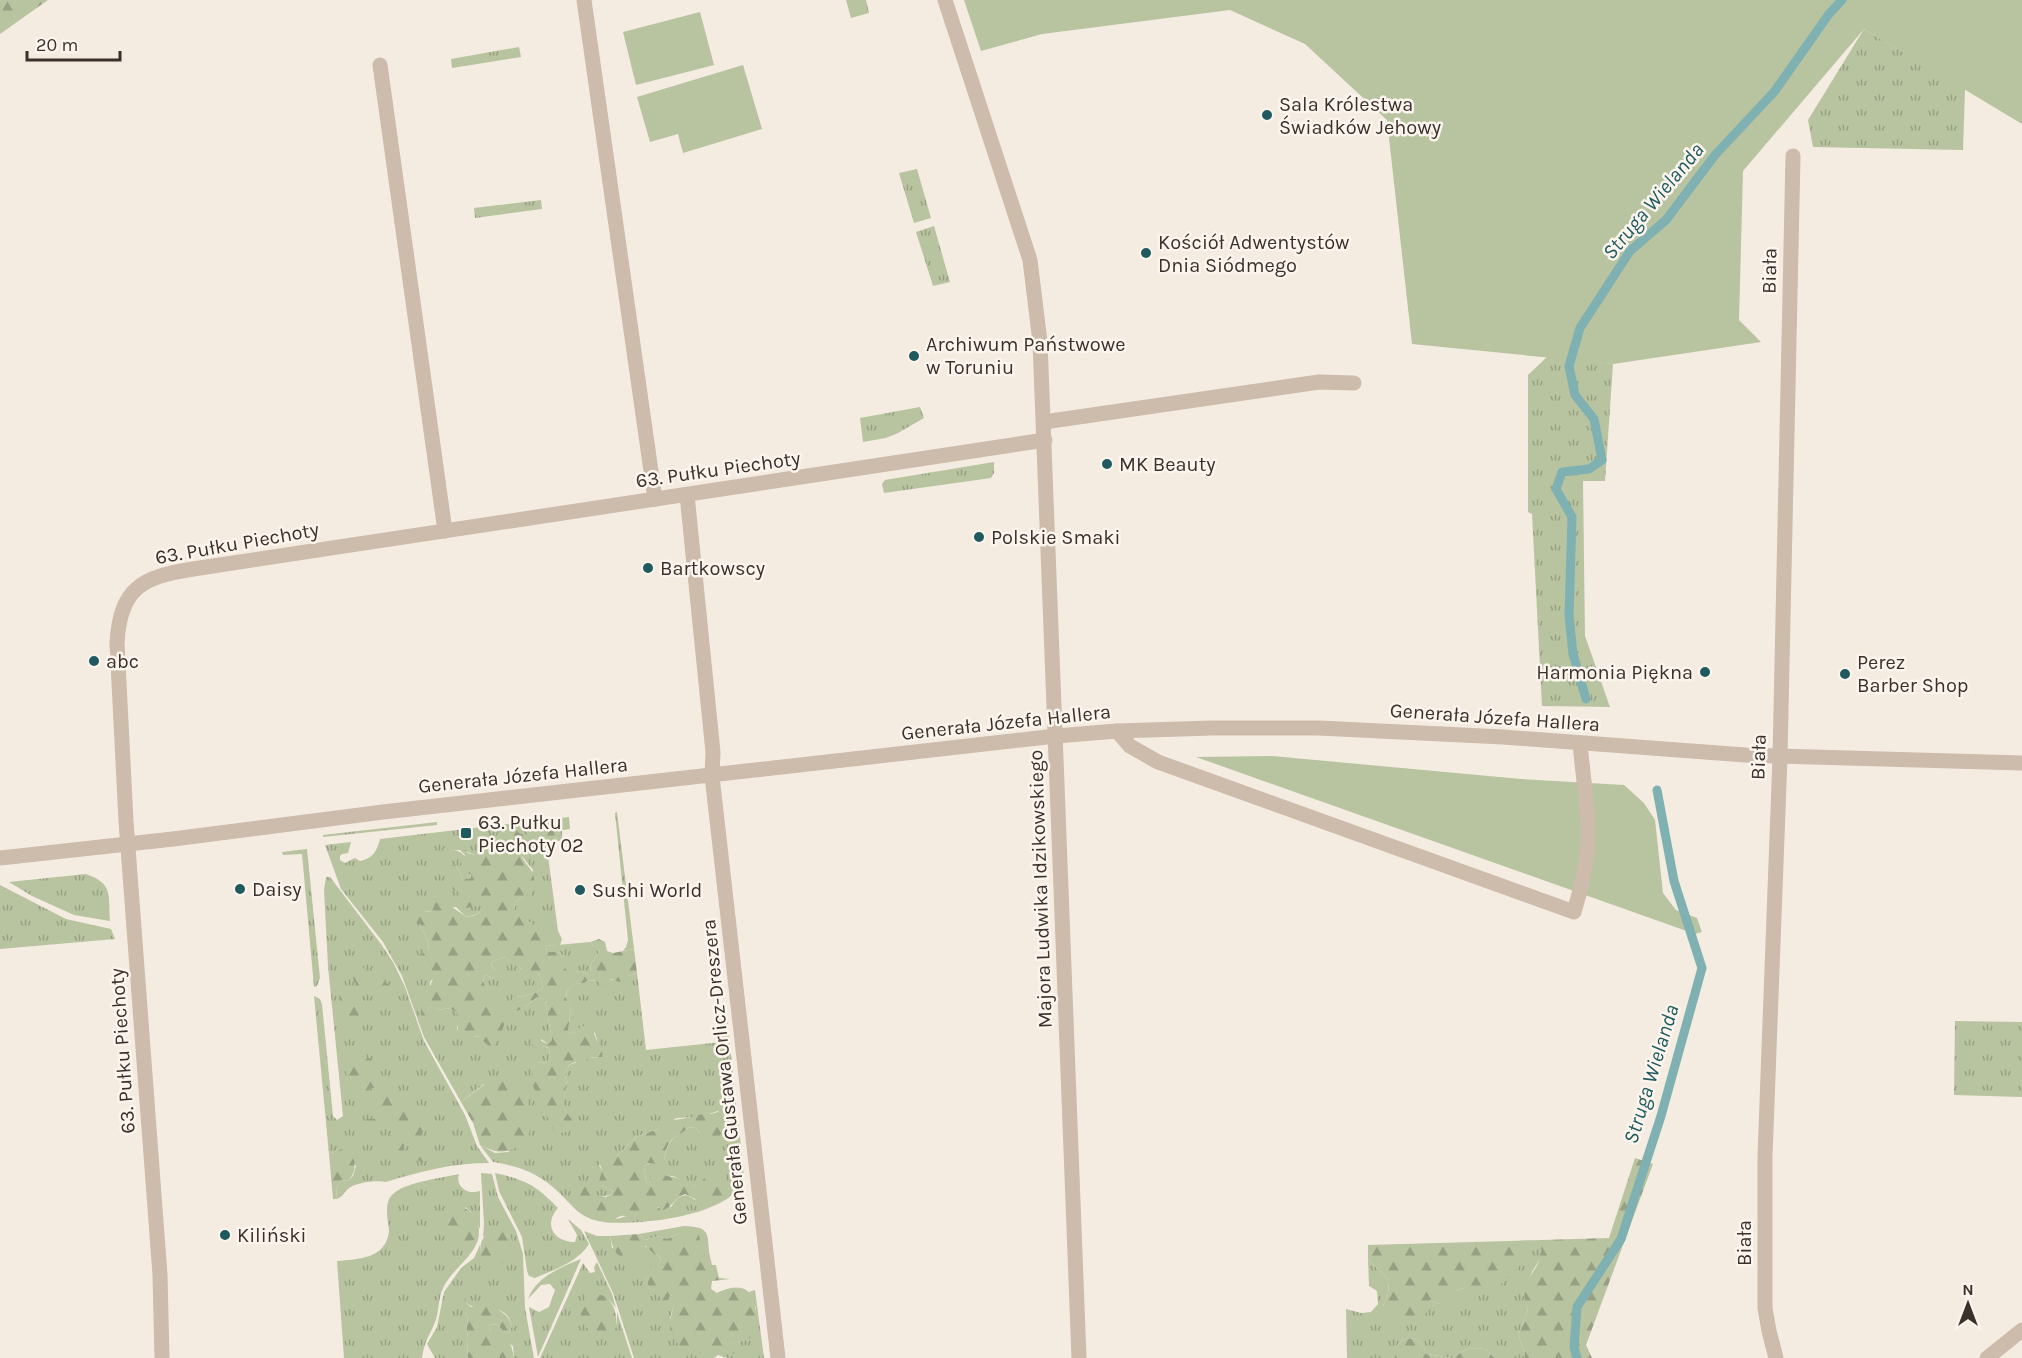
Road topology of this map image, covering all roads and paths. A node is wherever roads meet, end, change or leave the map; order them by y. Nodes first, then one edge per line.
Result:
1 (584, 0) edge
2 (945, 0) edge
3 (380, 65) dead end
4 (1793, 156) dead end
5 (1354, 383) dead end
6 (1044, 422) junction
7 (1045, 440) junction
8 (687, 495) junction
9 (655, 499) junction
10 (445, 531) junction
11 (1117, 731) junction
12 (1056, 736) junction
13 (1580, 743) junction
14 (1780, 757) junction
15 (2022, 763) edge
16 (712, 776) junction
17 (128, 843) junction
18 (0, 858) edge
19 (2022, 1330) edge
20 (162, 1358) edge
21 (778, 1358) edge
22 (1079, 1358) edge
23 (1776, 1358) edge
24 (1987, 1358) edge

1 - 9 street
2 - 6 street, Majora Ludwika Idzikowskiego
3 - 10 street
4 - 14 street, Biała
5 - 6 street
6 - 7 street, Majora Ludwika Idzikowskiego
7 - 8 street, 63. Pułku Piechoty
7 - 12 street, Majora Ludwika Idzikowskiego
8 - 9 street, 63. Pułku Piechoty
8 - 16 street, Generała Gustawa Orlicz-Dreszera
9 - 10 street, 63. Pułku Piechoty
10 - 17 street, 63. Pułku Piechoty
11 - 12 street, Generała Józefa Hallera
11 - 13 street, Generała Józefa Hallera
11 - 13 street
12 - 16 street, Generała Józefa Hallera
12 - 22 street, Majora Ludwika Idzikowskiego
13 - 14 street, Generała Józefa Hallera
14 - 15 street, Generała Józefa Hallera
14 - 23 street, Biała
16 - 17 street, Generała Józefa Hallera
16 - 21 street, Generała Gustawa Orlicz-Dreszera
17 - 18 street, Generała Józefa Hallera
17 - 20 street, 63. Pułku Piechoty
19 - 24 street

